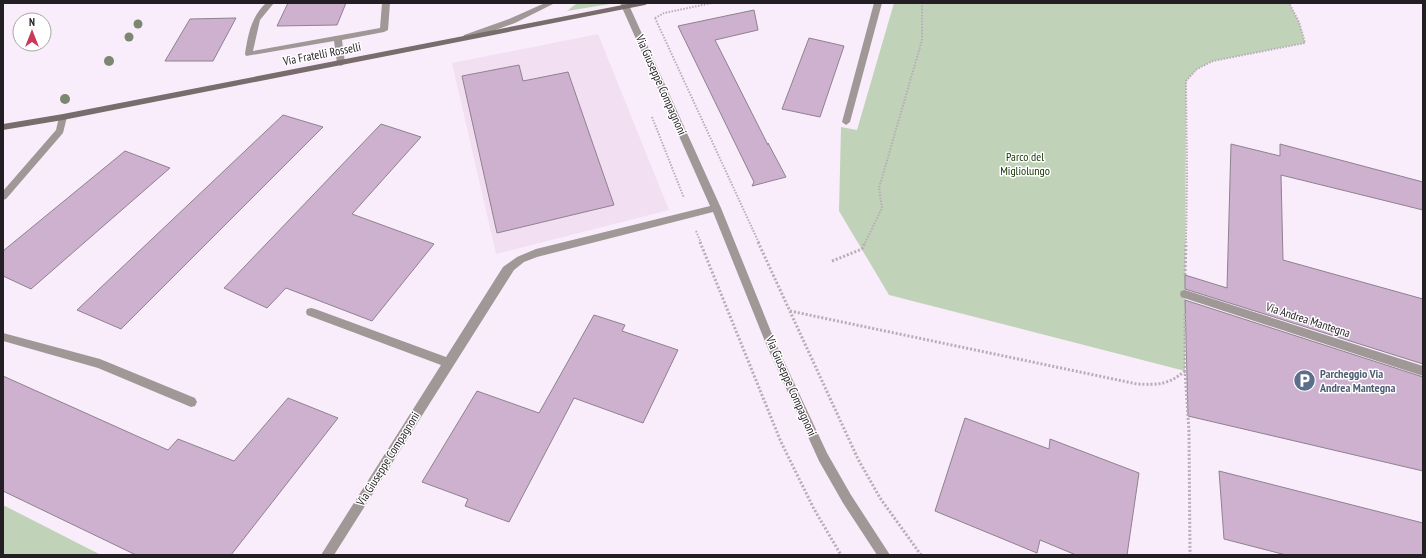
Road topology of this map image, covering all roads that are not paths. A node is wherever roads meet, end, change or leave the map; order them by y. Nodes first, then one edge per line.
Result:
1 (270, 3) edge
2 (386, 3) edge
3 (550, 3) edge
4 (645, 3) edge
5 (878, 3) edge
6 (625, 5) edge
7 (338, 38) junction
8 (464, 38) junction
9 (341, 63) junction
10 (63, 117) junction
11 (846, 122) dead end
12 (3, 127) edge
13 (3, 197) edge
14 (716, 208) junction
15 (1185, 294) road end
16 (311, 312) dead end
17 (3, 337) edge
18 (448, 363) junction
19 (1423, 371) edge
20 (191, 402) dead end
21 (327, 555) edge
22 (884, 555) edge

1 - 7 street
2 - 7 street
3 - 8 street
4 - 6 street, Via Fratelli Rosselli
5 - 11 street
6 - 8 street, Via Fratelli Rosselli
6 - 14 street, Via Giuseppe Compagnoni
7 - 9 street
8 - 9 street, Via Fratelli Rosselli
9 - 10 street, Via Fratelli Rosselli
10 - 12 street, Via Fratelli Rosselli
10 - 13 street
14 - 18 street, Via Giuseppe Compagnoni
14 - 22 street, Via Giuseppe Compagnoni
15 - 19 street, Via Andrea Mantegna
16 - 18 street
17 - 20 street
18 - 21 street, Via Giuseppe Compagnoni

